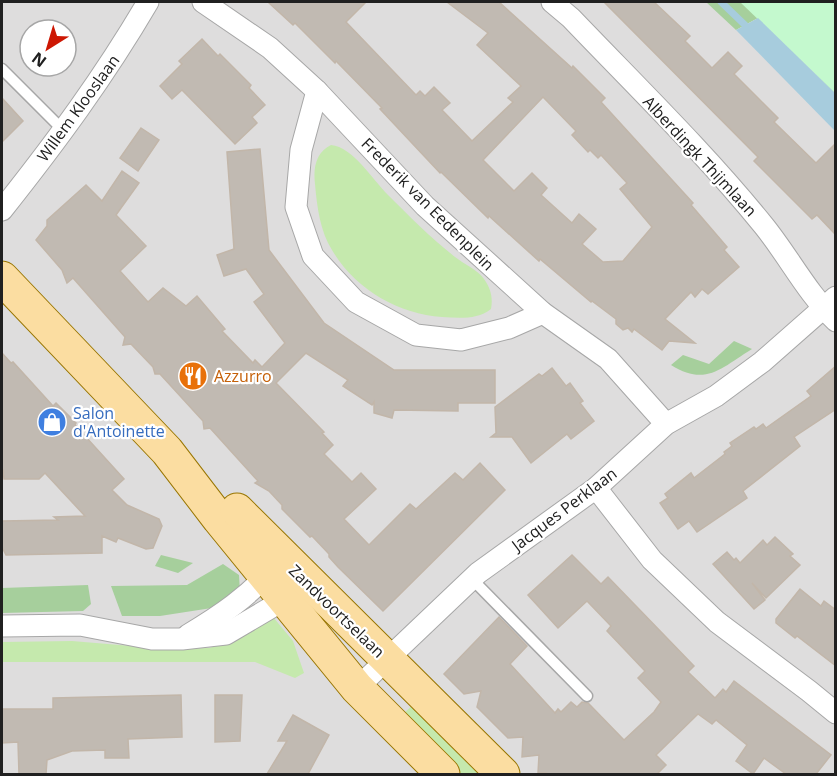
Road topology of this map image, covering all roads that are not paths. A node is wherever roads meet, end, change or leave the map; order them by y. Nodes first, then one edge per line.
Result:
1 (148, 2) edge
2 (203, 2) edge
3 (552, 2) edge
4 (2, 69) edge
5 (316, 91) junction
6 (64, 131) junction
7 (2, 210) edge
8 (2, 278) edge
9 (831, 309) edge
10 (543, 313) junction
11 (666, 424) junction
12 (596, 488) junction
13 (472, 579) junction
14 (286, 580) junction
15 (2, 626) edge
16 (182, 639) junction
17 (387, 659) junction
18 (357, 688) junction
19 (587, 696) dead end
20 (836, 713) edge
21 (443, 774) edge
22 (503, 774) edge

1 - 6 street, Willem Klooslaan
2 - 5 street, Frederik van Eedenplein
3 - 9 street, Alberdingk Thijmlaan
4 - 6 lane
5 - 10 street, Frederik van Eedenplein
5 - 10 street
6 - 7 street, Willem Klooslaan
8 - 14 main road, Zandvoortselaan
9 - 11 street, Jacques Perklaan
10 - 11 street, Frederik van Eedenplein
11 - 12 street, Jacques Perklaan
12 - 13 street, Jacques Perklaan
12 - 20 street
13 - 17 street, Jacques Perklaan
13 - 19 lane
14 - 16 street
14 - 16 street
14 - 17 main road, Zandvoortselaan
14 - 18 main road, Zandvoortselaan
15 - 16 street
17 - 18 street, Jacques Perklaan
17 - 22 main road, Zandvoortselaan
18 - 21 main road, Zandvoortselaan

